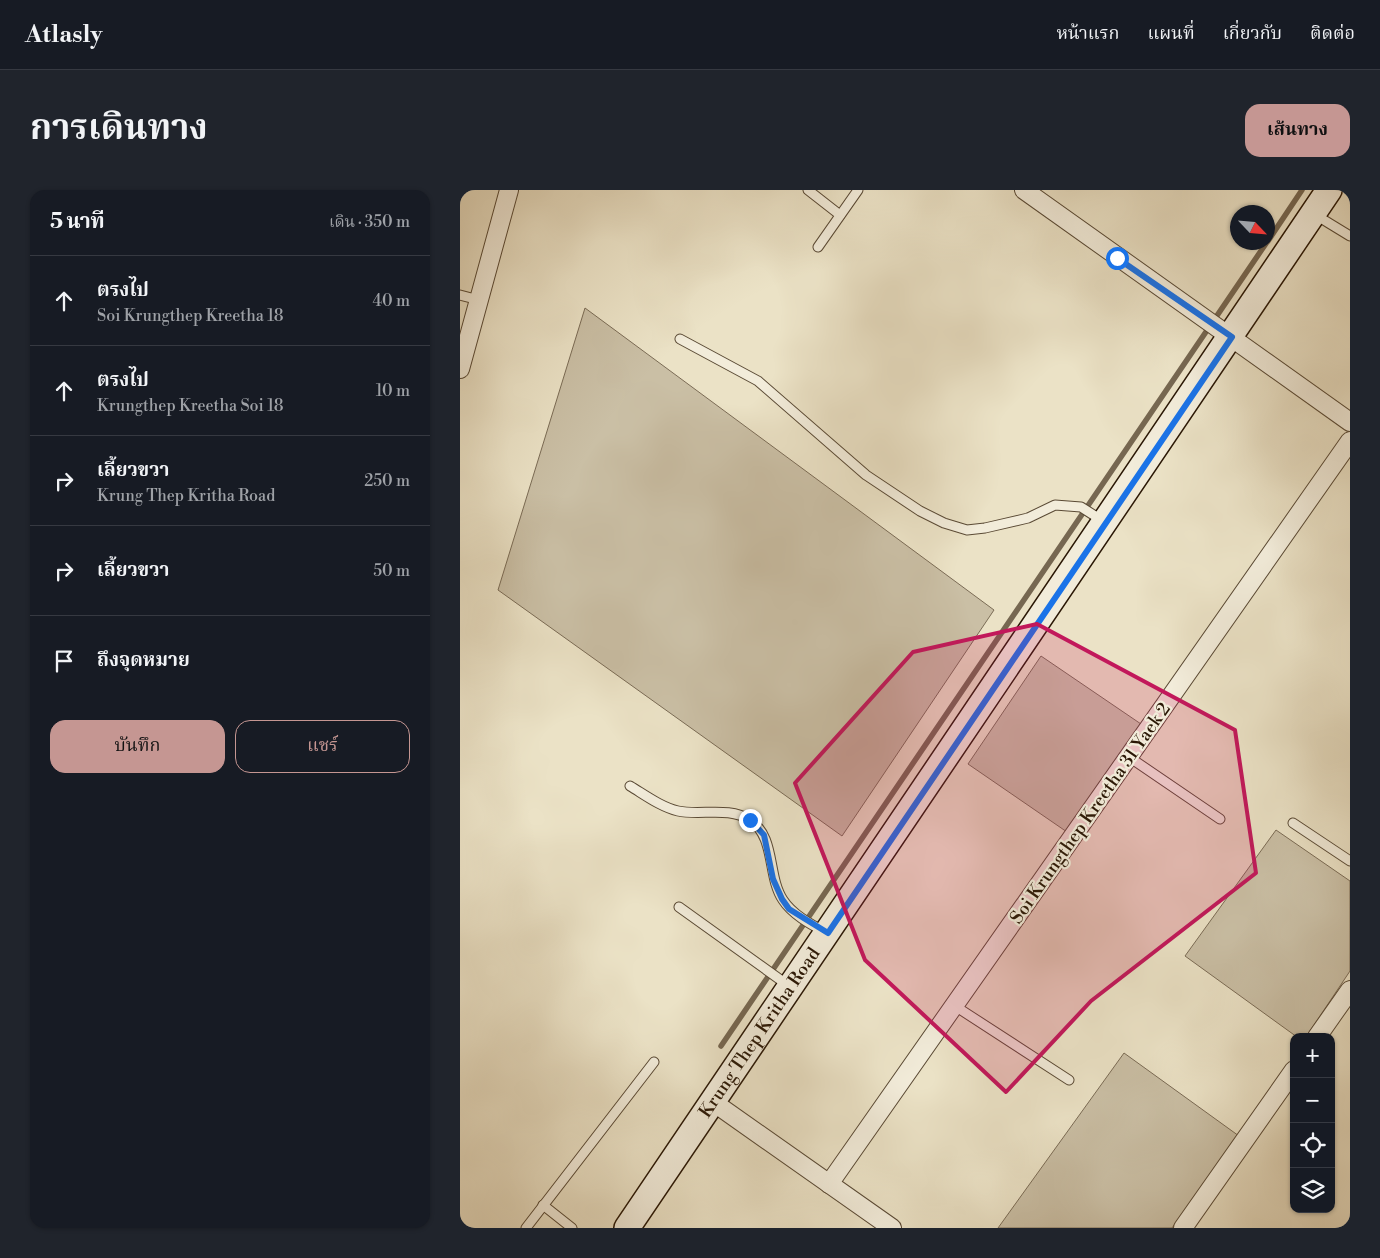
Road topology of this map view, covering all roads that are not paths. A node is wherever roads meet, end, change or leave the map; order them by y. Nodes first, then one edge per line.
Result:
1 (509, 190) edge
2 (808, 190) edge
3 (858, 190) edge
4 (1024, 190) edge
5 (1321, 197) edge
6 (840, 215) junction
7 (1350, 236) edge
8 (818, 247) dead end
9 (460, 295) edge
10 (479, 300) junction
11 (1225, 333) junction
12 (680, 339) dead end
13 (460, 369) edge
14 (1350, 422) edge
15 (1350, 441) edge
16 (1101, 520) junction
17 (1129, 757) junction
18 (630, 786) dead end
19 (1220, 819) dead end
20 (1293, 823) dead end
21 (1350, 861) edge
22 (680, 907) dead end
23 (821, 930) junction
24 (785, 983) junction
25 (1350, 990) edge
26 (955, 1006) junction
27 (1320, 1033) edge
28 (654, 1062) dead end
29 (1290, 1076) edge
30 (1069, 1080) dead end
31 (712, 1102) junction
32 (829, 1184) junction
33 (543, 1205) junction
34 (526, 1228) edge
35 (572, 1228) edge
36 (627, 1228) edge
37 (892, 1228) edge
38 (1183, 1228) edge

1 - 10 street
2 - 6 lane
3 - 6 lane
4 - 11 street
5 - 7 lane
5 - 11 main road, Krung Thep Kritha Road
6 - 8 lane
9 - 10 lane
10 - 13 street
11 - 14 street
11 - 16 main road, Krung Thep Kritha Road
12 - 16 lane
15 - 17 street, Soi Krungthep Kreetha 31 Yaek 2
16 - 23 main road, Krung Thep Kritha Road
17 - 19 lane
17 - 26 street, Soi Krungthep Kreetha 31 Yaek 2
18 - 23 lane
20 - 21 lane
22 - 24 lane
23 - 24 main road, Krung Thep Kritha Road
24 - 31 main road, Krung Thep Kritha Road
25 - 27 street
26 - 30 lane
26 - 32 street, Soi Krungthep Kreetha 31 Yaek 2
28 - 33 lane
29 - 38 street
31 - 32 street
31 - 36 main road, Krung Thep Kritha Road
32 - 37 street
33 - 34 lane
33 - 35 lane

